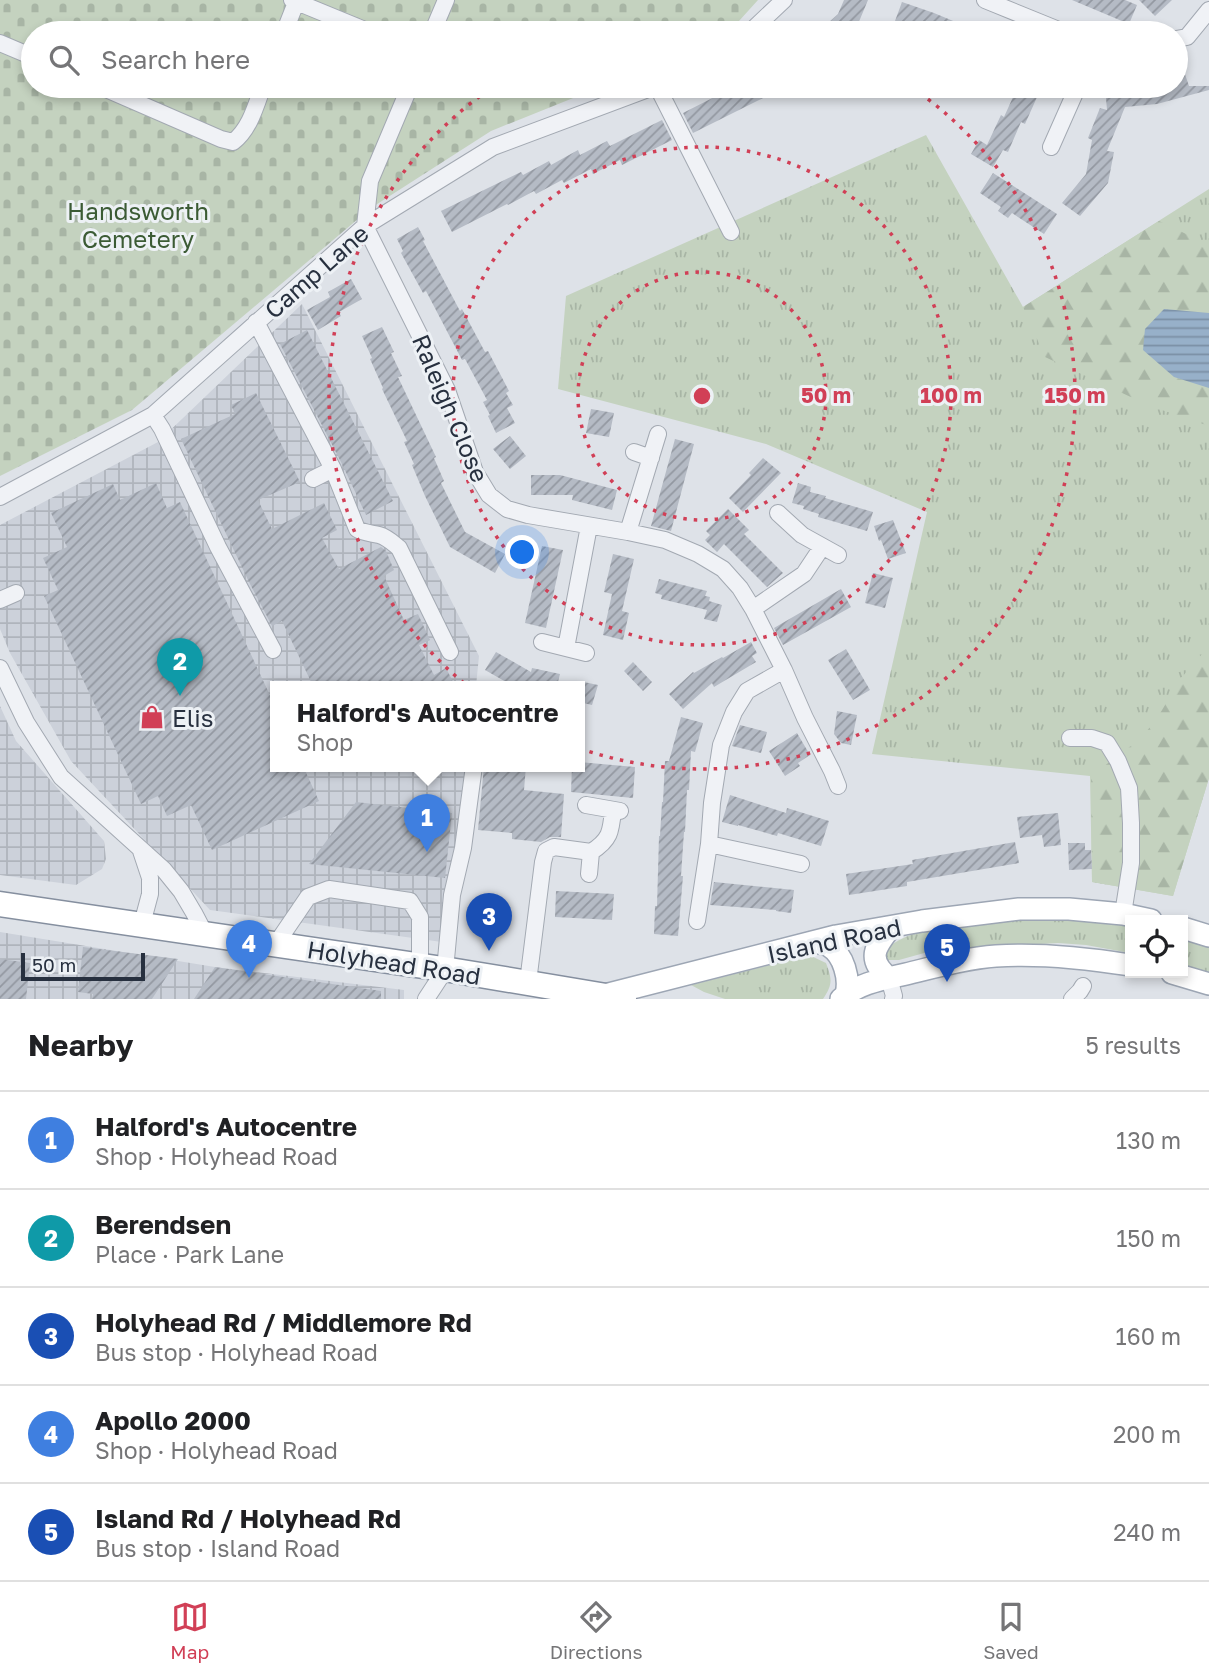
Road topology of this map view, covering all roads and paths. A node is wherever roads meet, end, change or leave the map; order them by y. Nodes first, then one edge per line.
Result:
1 (446, 0) edge
2 (784, 0) edge
3 (985, 0) edge
4 (295, 1) edge
5 (1209, 10) edge
6 (288, 21) edge
7 (343, 21) edge
8 (437, 21) edge
9 (762, 21) edge
10 (1037, 21) edge
11 (1188, 36) edge
12 (0, 43) edge
13 (21, 52) edge
14 (127, 98) edge
15 (258, 98) edge
16 (405, 98) edge
17 (624, 98) edge
18 (662, 98) edge
19 (1073, 98) edge
20 (1051, 147) dead end
21 (365, 226) junction
22 (731, 232) dead end
23 (256, 322) junction
24 (153, 415) junction
25 (658, 435) dead end
26 (634, 452) dead end
27 (651, 458) junction
28 (333, 469) junction
29 (313, 479) dead end
30 (0, 497) edge
31 (778, 513) dead end
32 (589, 526) junction
33 (628, 532) junction
34 (822, 547) junction
35 (838, 555) dead end
36 (16, 593) dead end
37 (0, 600) edge
38 (753, 609) junction
39 (542, 642) dead end
40 (566, 648) junction
41 (273, 650) dead end
42 (450, 652) dead end
43 (586, 653) dead end
44 (0, 668) edge
45 (783, 670) junction
46 (1070, 738) dead end
47 (473, 772) edge
48 (838, 786) dead end
49 (586, 805) dead end
50 (709, 844) junction
51 (140, 849) junction
52 (591, 852) junction
53 (801, 864) dead end
54 (589, 874) dead end
55 (0, 904) edge
56 (1123, 915) joint
57 (697, 921) dead end
58 (142, 924) junction
59 (891, 927) junction
60 (1188, 930) edge
61 (205, 934) junction
62 (1209, 936) edge
63 (812, 942) junction
64 (276, 944) junction
65 (1125, 964) edge
66 (420, 966) junction
67 (444, 970) junction
68 (1188, 978) edge
69 (528, 982) junction
70 (1209, 984) edge
71 (1083, 986) dead end
72 (891, 988) edge
73 (614, 997) edge
74 (844, 997) edge
75 (426, 999) edge
76 (1072, 999) edge

1 - 8 street
2 - 9 street
3 - 10 street
4 - 6 street
4 - 7 street
5 - 11 street
12 - 13 street
14 - 15 street
16 - 21 street
17 - 21 street, Camp Lane
18 - 22 street
19 - 20 street
21 - 23 street, Camp Lane
21 - 32 street, Raleigh Close
23 - 24 street, Camp Lane
23 - 28 street
24 - 30 street, Camp Lane
24 - 41 street
25 - 27 street
26 - 27 street
27 - 33 street
28 - 29 street
28 - 42 street
31 - 34 street
32 - 33 street, Raleigh Close
32 - 40 street
33 - 38 street, Raleigh Close
34 - 35 street
34 - 38 street
36 - 37 street
38 - 45 street, Raleigh Close
39 - 40 street
40 - 43 street
44 - 51 street
45 - 48 street, Raleigh Close
45 - 50 street
46 - 56 street
47 - 67 street
49 - 52 street
50 - 53 street
50 - 57 street
51 - 58 street
51 - 61 street
52 - 54 street
52 - 69 street
55 - 58 highway, Holyhead Road
56 - 59 main road, Island Road
58 - 61 highway, Holyhead Road
59 - 63 main road, Island Road
59 - 72 main road
60 - 62 main road
61 - 64 highway, Holyhead Road
63 - 73 main road, Island Road
63 - 74 main road
64 - 66 highway, Holyhead Road
64 - 66 street
65 - 72 main road, Island Road
66 - 67 highway, Holyhead Road
67 - 69 highway, Holyhead Road
67 - 75 street
68 - 70 main road
69 - 73 highway, Holyhead Road
71 - 76 street
72 - 74 main road, Island Road

